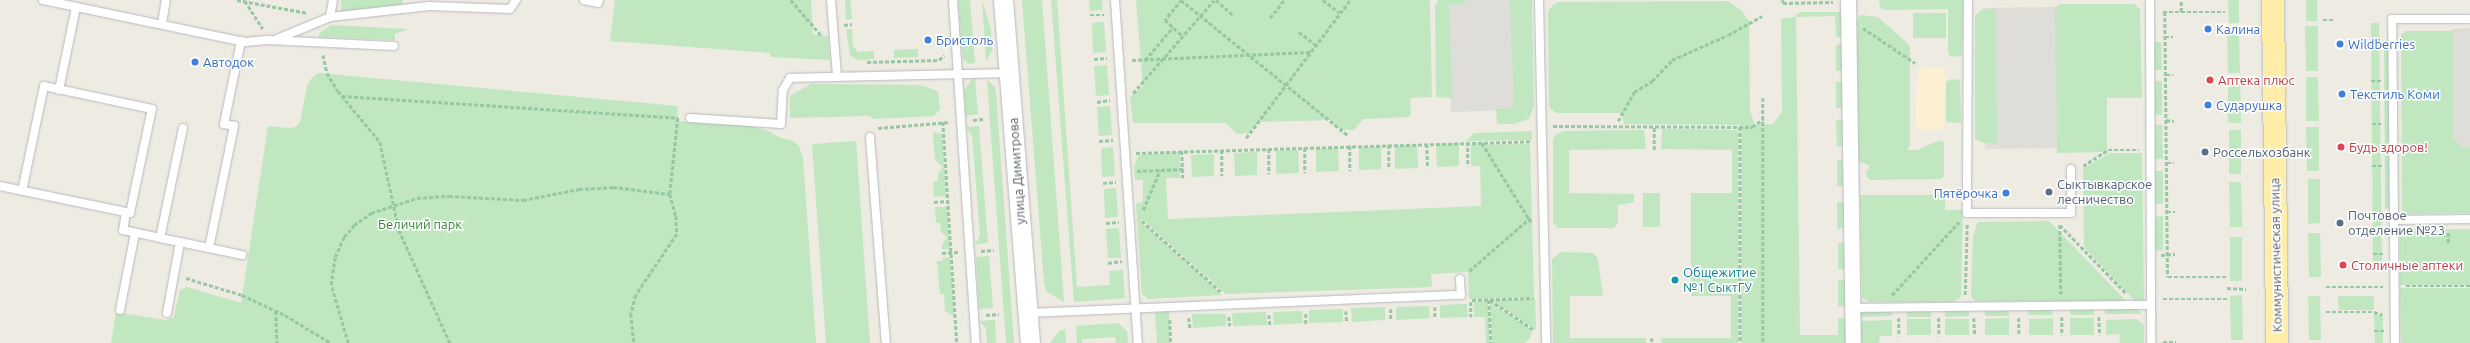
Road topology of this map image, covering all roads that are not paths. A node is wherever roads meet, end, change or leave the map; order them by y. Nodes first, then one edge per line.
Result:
1 (42, 0) edge
2 (166, 0) edge
3 (333, 0) edge
4 (516, 0) edge
5 (599, 0) edge
6 (831, 0) edge
7 (953, 0) edge
8 (1003, 0) edge
9 (1115, 0) edge
10 (1539, 0) edge
11 (1848, 0) edge
12 (1968, 0) edge
13 (2150, 0) edge
14 (2274, 0) edge
15 (585, 2) edge
16 (476, 3) edge
17 (76, 7) junction
18 (330, 17) junction
19 (2470, 19) edge
20 (162, 24) junction
21 (271, 40) junction
22 (241, 41) junction
23 (394, 46) dead end
24 (1009, 72) junction
25 (958, 74) junction
26 (837, 77) junction
27 (59, 90) junction
28 (690, 118) dead end
29 (183, 128) dead end
30 (874, 136) road end
31 (2071, 169) road end
32 (0, 186) edge
33 (22, 191) junction
34 (126, 212) junction
35 (2470, 219) edge
36 (2393, 220) junction
37 (135, 233) junction
38 (160, 238) junction
39 (180, 242) junction
40 (209, 248) junction
41 (242, 255) dead end
42 (1460, 279) road end
43 (2151, 302) junction
44 (1852, 308) junction
45 (1136, 309) junction
46 (120, 310) dead end
47 (166, 313) dead end
48 (1028, 313) junction
49 (886, 343) edge
50 (976, 343) edge
51 (1030, 343) edge
52 (1138, 343) edge
53 (1546, 343) edge
54 (1853, 343) edge
55 (2151, 343) edge
56 (2277, 343) edge
57 (2394, 343) edge

1 - 17 lane
2 - 20 lane
3 - 18 lane
4 - 16 lane
5 - 15 lane
6 - 26 lane
7 - 25 lane
8 - 24 street, улица Димитрова
9 - 45 lane
10 - 53 lane
11 - 44 street
12 - 31 lane
13 - 43 lane
14 - 56 main road, Коммунистическая улица
16 - 18 lane
17 - 20 lane
17 - 27 lane
18 - 21 lane
19 - 36 lane
20 - 22 lane
21 - 22 lane
21 - 23 lane
22 - 40 lane
24 - 25 lane
24 - 48 street, улица Димитрова
25 - 26 lane
25 - 50 lane
26 - 28 lane
27 - 33 lane
27 - 34 lane
29 - 38 lane
30 - 49 lane
32 - 33 lane
33 - 34 lane
34 - 37 lane
35 - 36 lane
36 - 57 lane
37 - 38 lane
37 - 46 lane
38 - 39 lane
39 - 40 lane
39 - 47 lane
40 - 41 lane
42 - 45 lane
43 - 44 lane
43 - 55 lane
44 - 54 street
45 - 48 lane
45 - 52 lane
48 - 51 street, улица Димитрова

